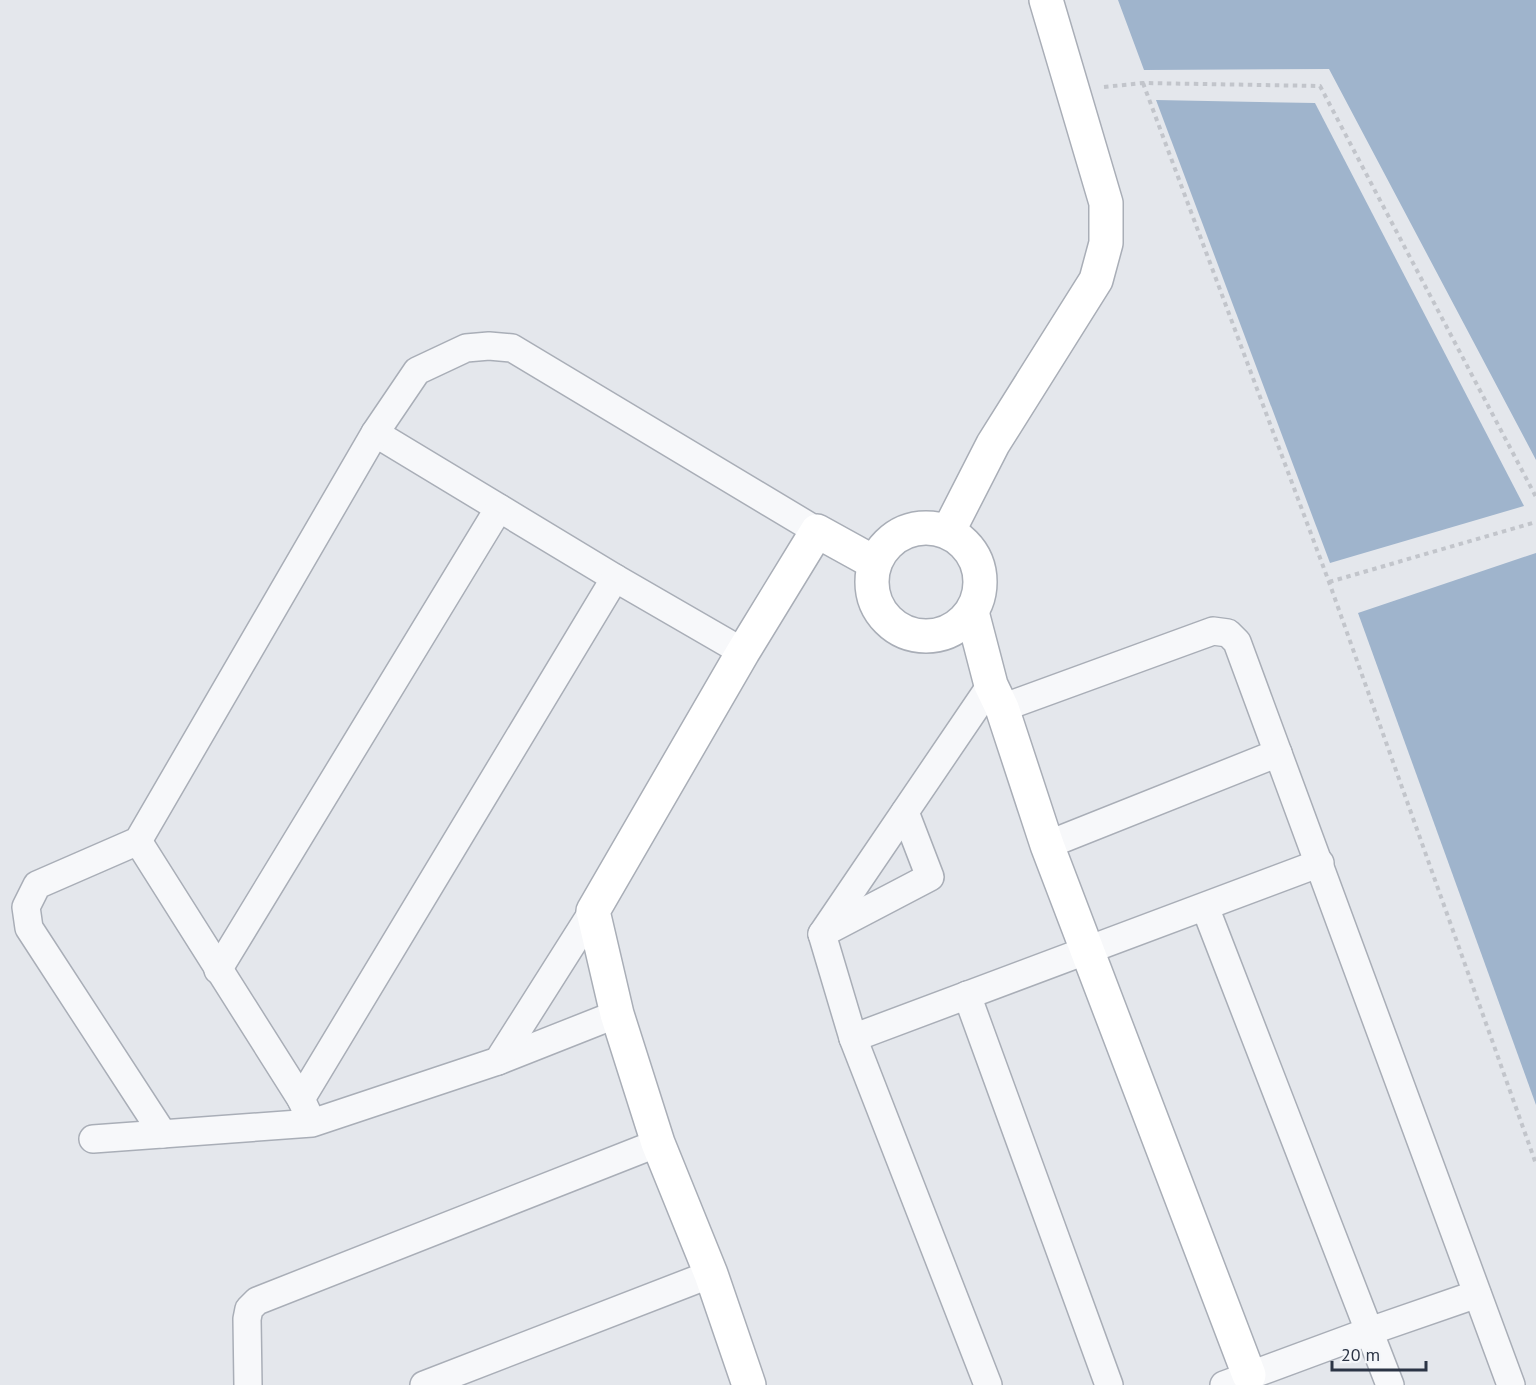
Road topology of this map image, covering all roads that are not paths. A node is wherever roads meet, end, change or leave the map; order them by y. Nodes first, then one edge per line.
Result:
1 (1046, 0) edge
2 (375, 433) junction
3 (499, 508) junction
4 (817, 531) junction
5 (948, 532) junction
6 (875, 563) junction
7 (615, 578) junction
8 (972, 612) junction
9 (743, 652) junction
10 (997, 697) junction
11 (1278, 753) junction
12 (905, 812) junction
13 (138, 841) junction
14 (1047, 845) junction
15 (1320, 863) junction
16 (1206, 907) junction
17 (592, 911) junction
18 (822, 934) junction
19 (1087, 951) junction
20 (218, 970) junction
21 (967, 995) junction
22 (617, 1014) junction
23 (853, 1038) junction
24 (498, 1061) junction
25 (301, 1099) junction
26 (312, 1124) junction
27 (163, 1134) junction
28 (93, 1139) dead end
29 (658, 1143) junction
30 (711, 1274) junction
31 (1477, 1294) junction
32 (1370, 1330) junction
33 (1242, 1382) edge
34 (248, 1385) edge
35 (424, 1385) edge
36 (749, 1385) edge
37 (988, 1385) edge
38 (1110, 1385) edge
39 (1390, 1385) edge
40 (1511, 1385) edge

1 - 5 street
2 - 3 street
2 - 4 street
2 - 13 street
3 - 7 street
3 - 20 street
4 - 6 street
4 - 9 street
5 - 6 street
5 - 8 street
6 - 8 street
7 - 9 street
7 - 25 street
8 - 10 street
9 - 17 street
10 - 11 street
10 - 12 street
10 - 14 street
11 - 14 street
11 - 15 street
12 - 18 street
12 - 18 street
13 - 20 street
13 - 27 street
14 - 19 street
15 - 16 street
15 - 31 street
16 - 19 street
16 - 32 street
17 - 22 street
17 - 24 street
18 - 23 street
19 - 21 street
19 - 33 street
20 - 25 street
21 - 23 street
21 - 38 street
22 - 24 street
22 - 29 street
23 - 37 street
24 - 26 street
25 - 26 street
26 - 27 street
27 - 28 street
29 - 30 street
29 - 34 street
30 - 35 street
30 - 36 street
31 - 32 street
31 - 40 street
32 - 33 street
32 - 39 street

